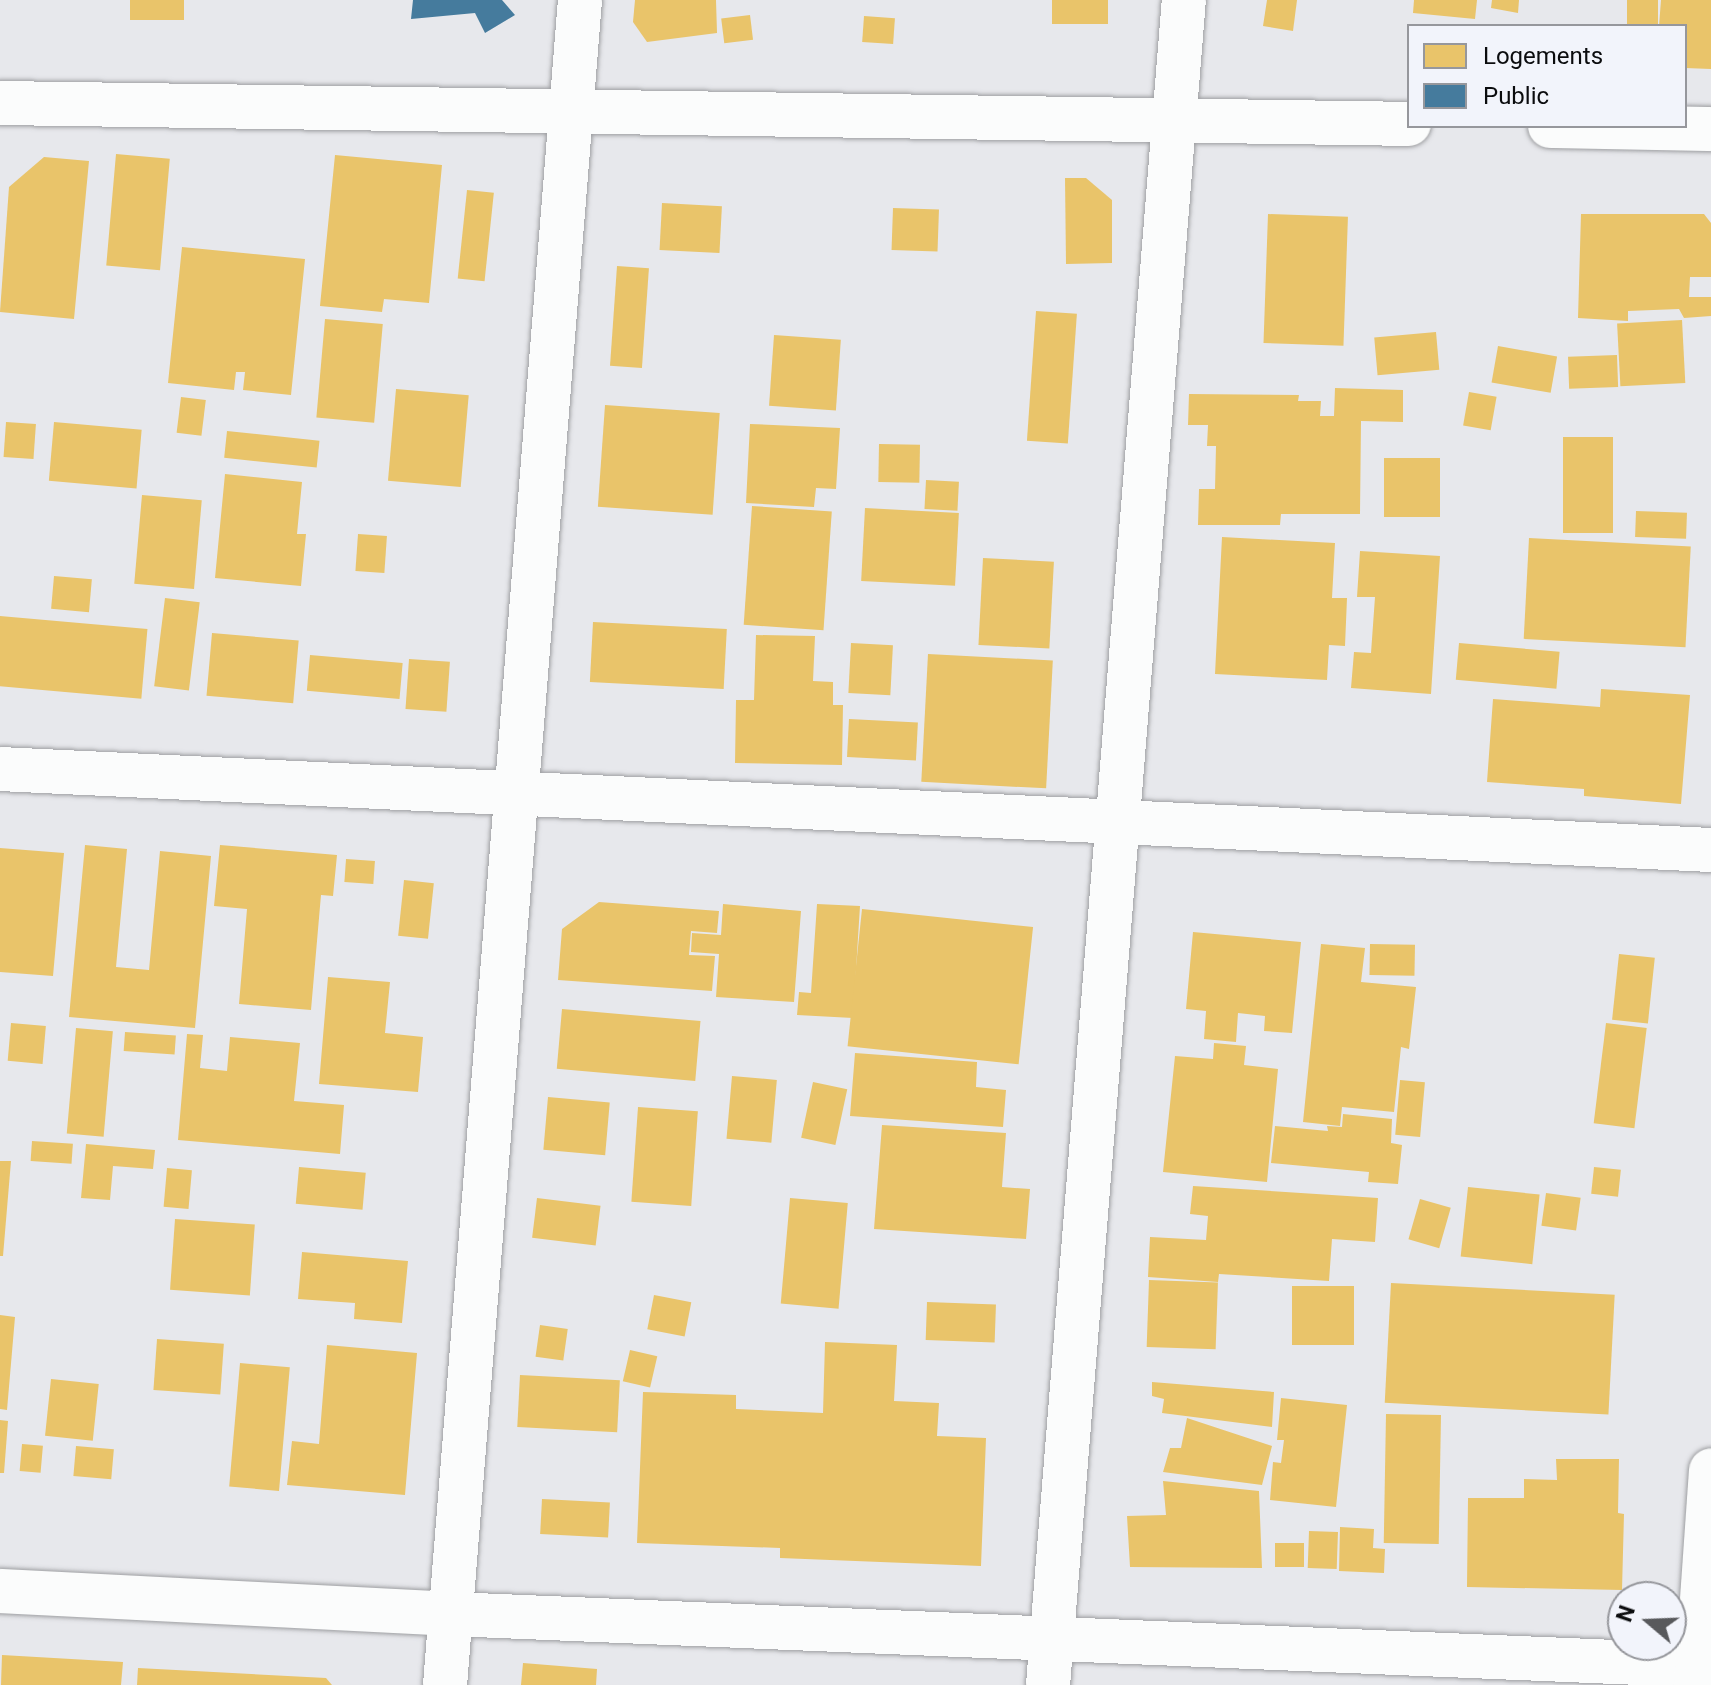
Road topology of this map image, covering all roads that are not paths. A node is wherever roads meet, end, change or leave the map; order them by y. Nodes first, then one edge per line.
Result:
1 (580, 0) edge
2 (1184, 0) edge
3 (0, 103) edge
4 (572, 111) junction
5 (1174, 120) junction
6 (1407, 124) edge
7 (1657, 128) edge
8 (1711, 129) edge
9 (0, 769) edge
10 (516, 794) junction
11 (1116, 822) junction
12 (1711, 850) edge
13 (1711, 1471) edge
14 (0, 1591) edge
15 (451, 1614) junction
16 (1052, 1639) junction
17 (1702, 1672) edge
18 (445, 1685) edge
19 (1048, 1685) edge

1 - 4 street
2 - 5 street
3 - 4 street
4 - 5 street
4 - 10 street
5 - 6 street
5 - 11 street
7 - 8 street
9 - 10 street
10 - 11 street
10 - 15 street
11 - 12 street
11 - 16 street
13 - 17 street
14 - 15 street
15 - 16 street
15 - 18 street
16 - 17 street
16 - 19 street

